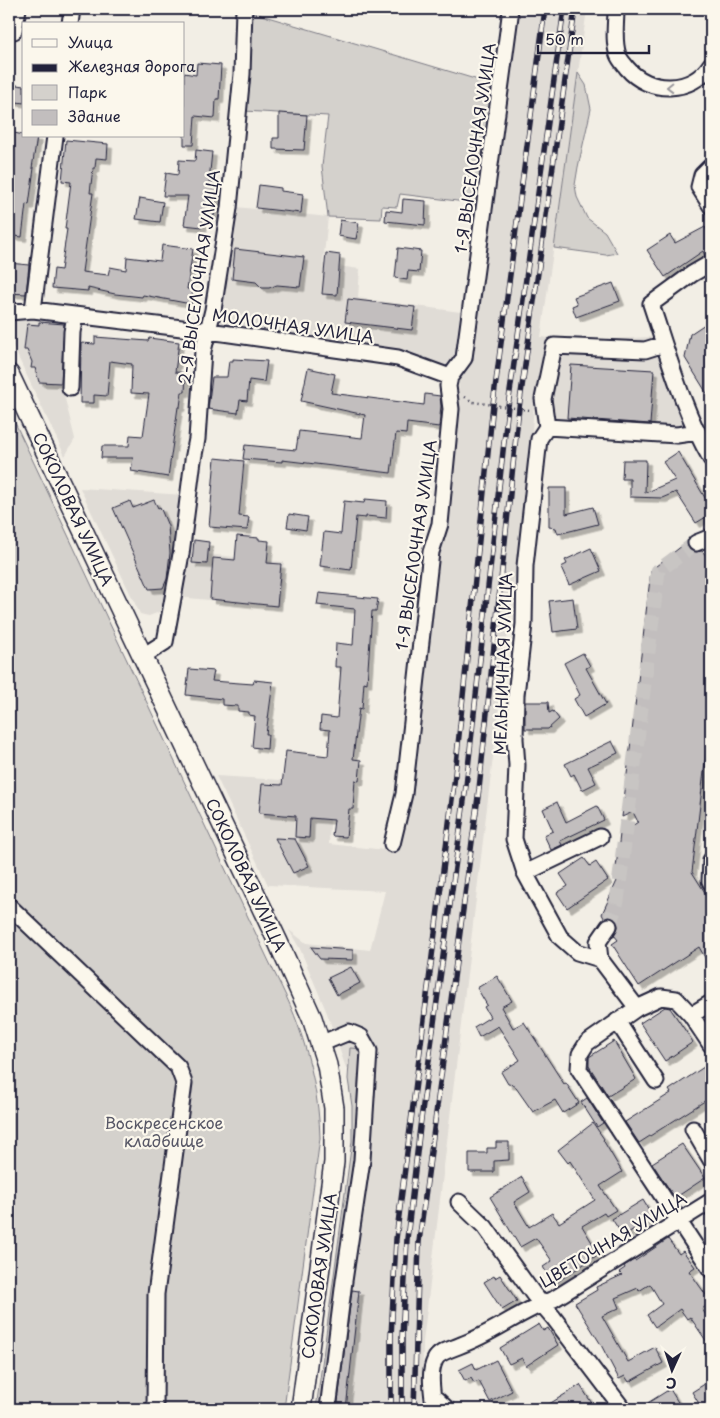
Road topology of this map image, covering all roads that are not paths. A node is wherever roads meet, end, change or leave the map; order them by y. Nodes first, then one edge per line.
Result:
1 (18, 9) edge
2 (72, 9) edge
3 (244, 9) edge
4 (616, 9) edge
5 (510, 16) dead end
6 (70, 22) edge
7 (14, 31) dead end
8 (711, 64) edge
9 (55, 138) edge
10 (711, 166) edge
11 (711, 206) edge
12 (711, 263) edge
13 (33, 310) junction
14 (9, 312) edge
15 (75, 316) junction
16 (207, 332) junction
17 (664, 344) junction
18 (9, 374) edge
19 (450, 377) junction
20 (70, 388) dead end
21 (547, 427) junction
22 (698, 432) junction
23 (711, 459) edge
24 (711, 537) edge
25 (696, 543) tunnel mouth
26 (143, 656) junction
27 (600, 837) dead end
28 (392, 844) dead end
29 (711, 860) edge
30 (525, 873) junction
31 (711, 883) edge
32 (9, 906) edge
33 (609, 926) tunnel mouth
34 (600, 959) junction
35 (711, 1003) edge
36 (637, 1008) junction
37 (691, 1015) junction
38 (617, 1022) junction
39 (320, 1044) junction
40 (711, 1045) edge
41 (656, 1081) dead end
42 (693, 1129) dead end
43 (711, 1160) edge
44 (711, 1201) edge
45 (459, 1202) dead end
46 (680, 1220) junction
47 (711, 1270) edge
48 (542, 1303) junction
49 (434, 1403) edge
50 (155, 1409) edge
51 (301, 1409) edge
52 (328, 1409) edge
53 (447, 1409) edge
54 (623, 1409) edge

1 - 7 street
2 - 6 street
3 - 16 street, 2-Я ВЫСЕЛОЧНАЯ УЛИЦА
8 -> 4 street
5 - 19 street, 1-Я ВЫСЕЛОЧНАЯ УЛИЦА
9 - 13 street
10 - 11 street
12 - 17 street
13 - 14 street, МОЛОЧНАЯ УЛИЦА
13 - 15 street, МОЛОЧНАЯ УЛИЦА
15 - 16 street, МОЛОЧНАЯ УЛИЦА
15 - 20 street
16 - 19 street, МОЛОЧНАЯ УЛИЦА
16 - 26 street, 2-Я ВЫСЕЛОЧНАЯ УЛИЦА
17 - 21 street
17 - 22 street
18 - 26 main road, СОКОЛОВАЯ УЛИЦА
19 - 28 street, 1-Я ВЫСЕЛОЧНАЯ УЛИЦА
21 - 22 street
21 - 30 street, МЕЛЬНИЧНАЯ УЛИЦА
22 - 23 street
24 - 25 street
26 - 39 main road, СОКОЛОВАЯ УЛИЦА
27 - 30 street
29 - 31 street
30 - 34 street, МЕЛЬНИЧНАЯ УЛИЦА
32 - 50 street
33 - 34 street
34 - 36 street
35 - 37 street
36 - 37 street
36 - 38 street
37 - 40 street
38 - 41 street
38 - 46 street
39 - 51 main road, СОКОЛОВАЯ УЛИЦА
39 - 52 street
42 - 43 street
44 - 46 street, ЦВЕТОЧНАЯ УЛИЦА
45 - 48 street
46 - 47 street
46 - 48 street, ЦВЕТОЧНАЯ УЛИЦА
48 - 49 street, ЦВЕТОЧНАЯ УЛИЦА
48 - 54 street
49 - 53 street

